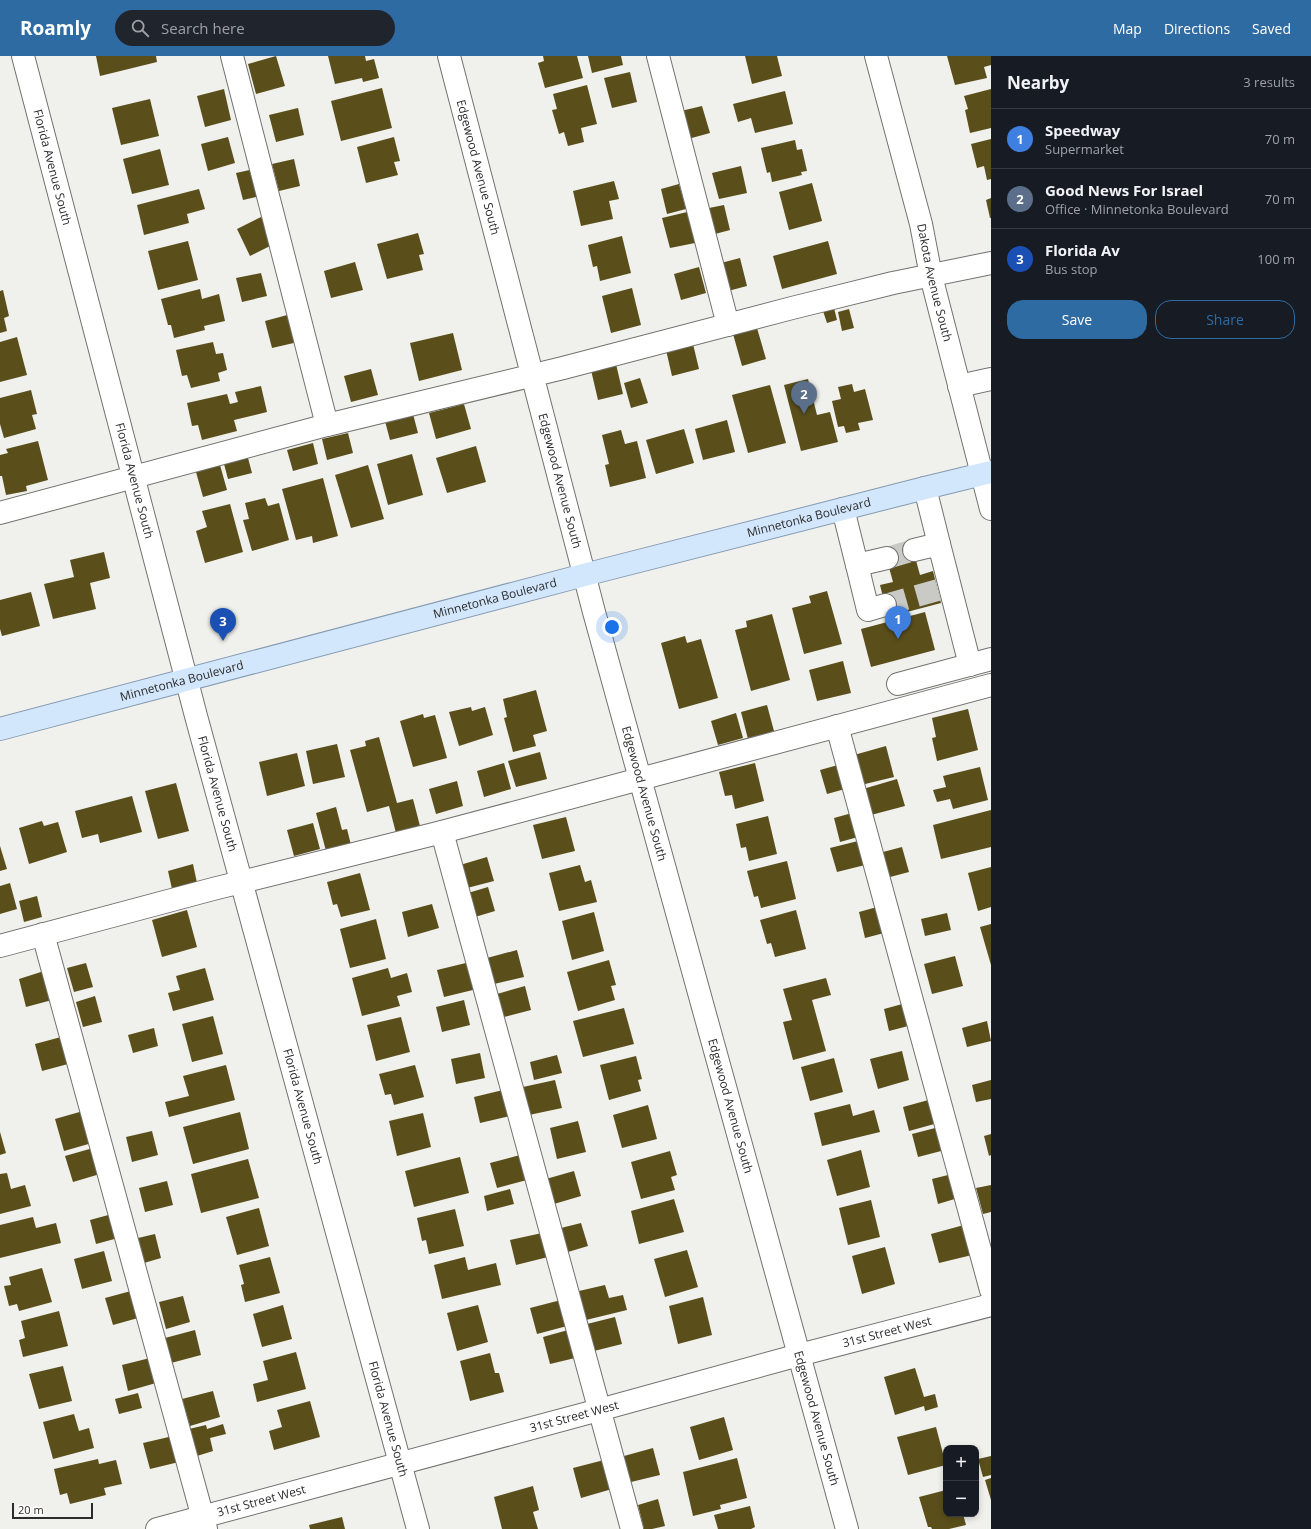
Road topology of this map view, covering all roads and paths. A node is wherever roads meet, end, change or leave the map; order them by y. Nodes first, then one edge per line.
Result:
1 (23, 56) edge
2 (232, 56) edge
3 (449, 56) edge
4 (658, 56) edge
5 (876, 56) edge
6 (991, 263) edge
7 (931, 276) junction
8 (728, 325) junction
9 (533, 375) junction
10 (991, 379) edge
11 (959, 386) junction
12 (327, 425) junction
13 (987, 473) edge
14 (133, 477) junction
15 (925, 488) junction
16 (843, 509) junction
17 (991, 509) edge
18 (0, 513) edge
19 (941, 551) junction
20 (915, 558) tunnel mouth
21 (888, 564) tunnel mouth
22 (859, 572) junction
23 (584, 575) junction
24 (886, 605) tunnel mouth
25 (991, 659) edge
26 (970, 665) junction
27 (186, 680) junction
28 (898, 684) dead end
29 (991, 685) edge
30 (837, 726) junction
31 (0, 729) edge
32 (640, 779) junction
33 (442, 832) junction
34 (242, 882) junction
35 (43, 934) junction
36 (0, 946) edge
37 (991, 1290) edge
38 (991, 1305) edge
39 (799, 1355) junction
40 (600, 1410) junction
41 (400, 1463) junction
42 (204, 1523) edge
43 (157, 1529) edge
44 (418, 1529) edge
45 (632, 1529) edge
46 (847, 1529) edge

1 - 14 street, Florida Avenue South
2 - 12 street
3 - 9 street, Edgewood Avenue South
4 - 8 street
5 - 7 street, Dakota Avenue South
6 - 7 street
7 - 8 street
7 - 11 street, Dakota Avenue South
8 - 9 street
9 - 12 street
9 - 23 street, Edgewood Avenue South
10 - 11 street
11 - 13 street, Dakota Avenue South
12 - 14 street
13 - 15 main road, Minnetonka Boulevard
13 - 17 street, Dakota Avenue South
14 - 18 street
14 - 27 street, Florida Avenue South
15 - 16 main road, Minnetonka Boulevard
15 - 19 street
16 - 22 street
16 - 23 main road, Minnetonka Boulevard
19 - 20 street
19 - 26 street
21 - 22 street
22 - 24 street
23 - 27 main road, Minnetonka Boulevard
23 - 32 street, Edgewood Avenue South
25 - 26 street
26 - 28 street
27 - 31 main road, Minnetonka Boulevard
27 - 34 street, Florida Avenue South
29 - 30 street
30 - 32 street
30 - 37 street
32 - 33 street
32 - 39 street, Edgewood Avenue South
33 - 34 street
33 - 40 street
34 - 35 street
34 - 41 street, Florida Avenue South
35 - 36 street
35 - 42 street
38 - 39 street, 31st Street West
39 - 40 street, 31st Street West
39 - 46 street, Edgewood Avenue South
40 - 41 street, 31st Street West
40 - 45 street
41 - 42 street, 31st Street West
41 - 44 street, Florida Avenue South
42 - 43 street, 31st Street West

